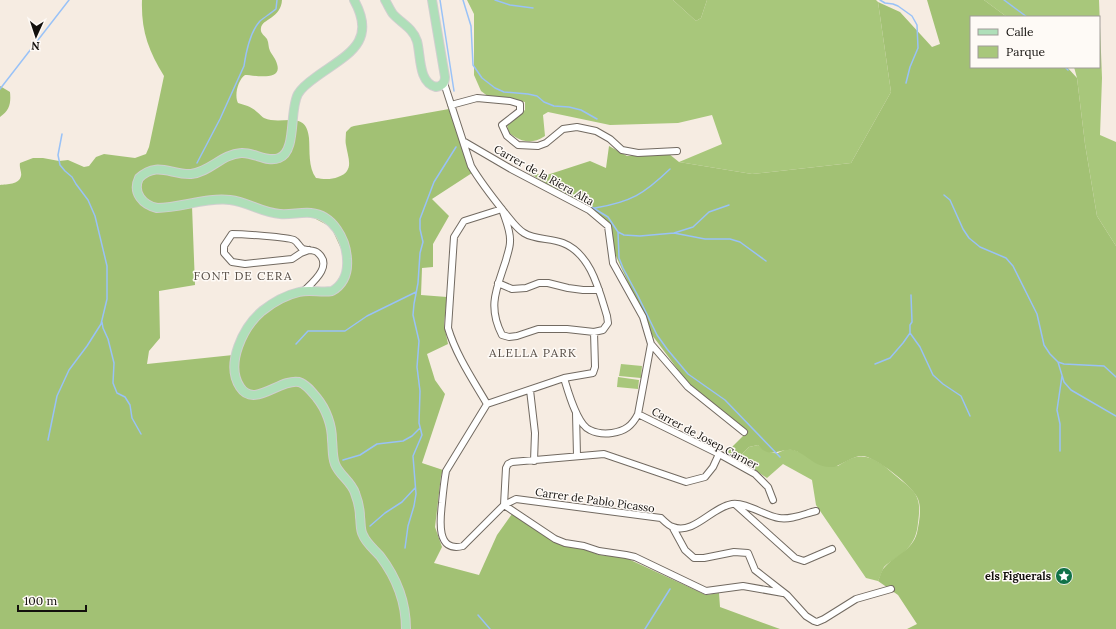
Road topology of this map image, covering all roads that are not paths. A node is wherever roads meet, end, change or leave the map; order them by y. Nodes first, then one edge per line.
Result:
1 (354, 0) edge
2 (385, 0) edge
3 (432, 0) edge
4 (441, 85) junction
5 (452, 105) junction
6 (463, 140) junction
7 (677, 151) dead end
8 (502, 209) junction
9 (309, 250) junction
10 (498, 283) junction
11 (599, 290) junction
12 (304, 291) junction
13 (594, 332) junction
14 (652, 344) junction
15 (564, 378) junction
16 (530, 390) junction
17 (487, 404) junction
18 (576, 413) junction
19 (638, 414) junction
20 (744, 432) dead end
21 (719, 454) junction
22 (578, 456) junction
23 (534, 461) junction
24 (773, 500) dead end
25 (735, 504) junction
26 (504, 505) junction
27 (816, 511) dead end
28 (674, 528) junction
29 (832, 549) dead end
30 (891, 589) dead end
31 (783, 593) junction
32 (406, 629) edge

1 - 12 main road
2 - 4 main road
3 - 4 main road
4 - 5 street
5 - 6 street
5 - 7 street
6 - 8 street
6 - 14 street, Carrer de la Riera Alta
8 - 10 street
8 - 11 street
8 - 17 street
9 - 9 street
9 - 12 street
10 - 11 street
10 - 13 street
11 - 13 street
12 - 32 main road
13 - 15 street
14 - 19 street, Carrer de la Riera Alta
14 - 20 street
15 - 16 street
15 - 18 street
16 - 17 street
16 - 23 street
17 - 26 street
18 - 19 street
18 - 22 street
19 - 21 street, Carrer de Josep Carner
21 - 22 street
21 - 24 street, Carrer de Josep Carner
22 - 23 street
23 - 26 street
25 - 27 street
25 - 28 street
25 - 29 street
26 - 28 street, Carrer de Pablo Picasso
26 - 31 street
28 - 31 street
30 - 31 street

